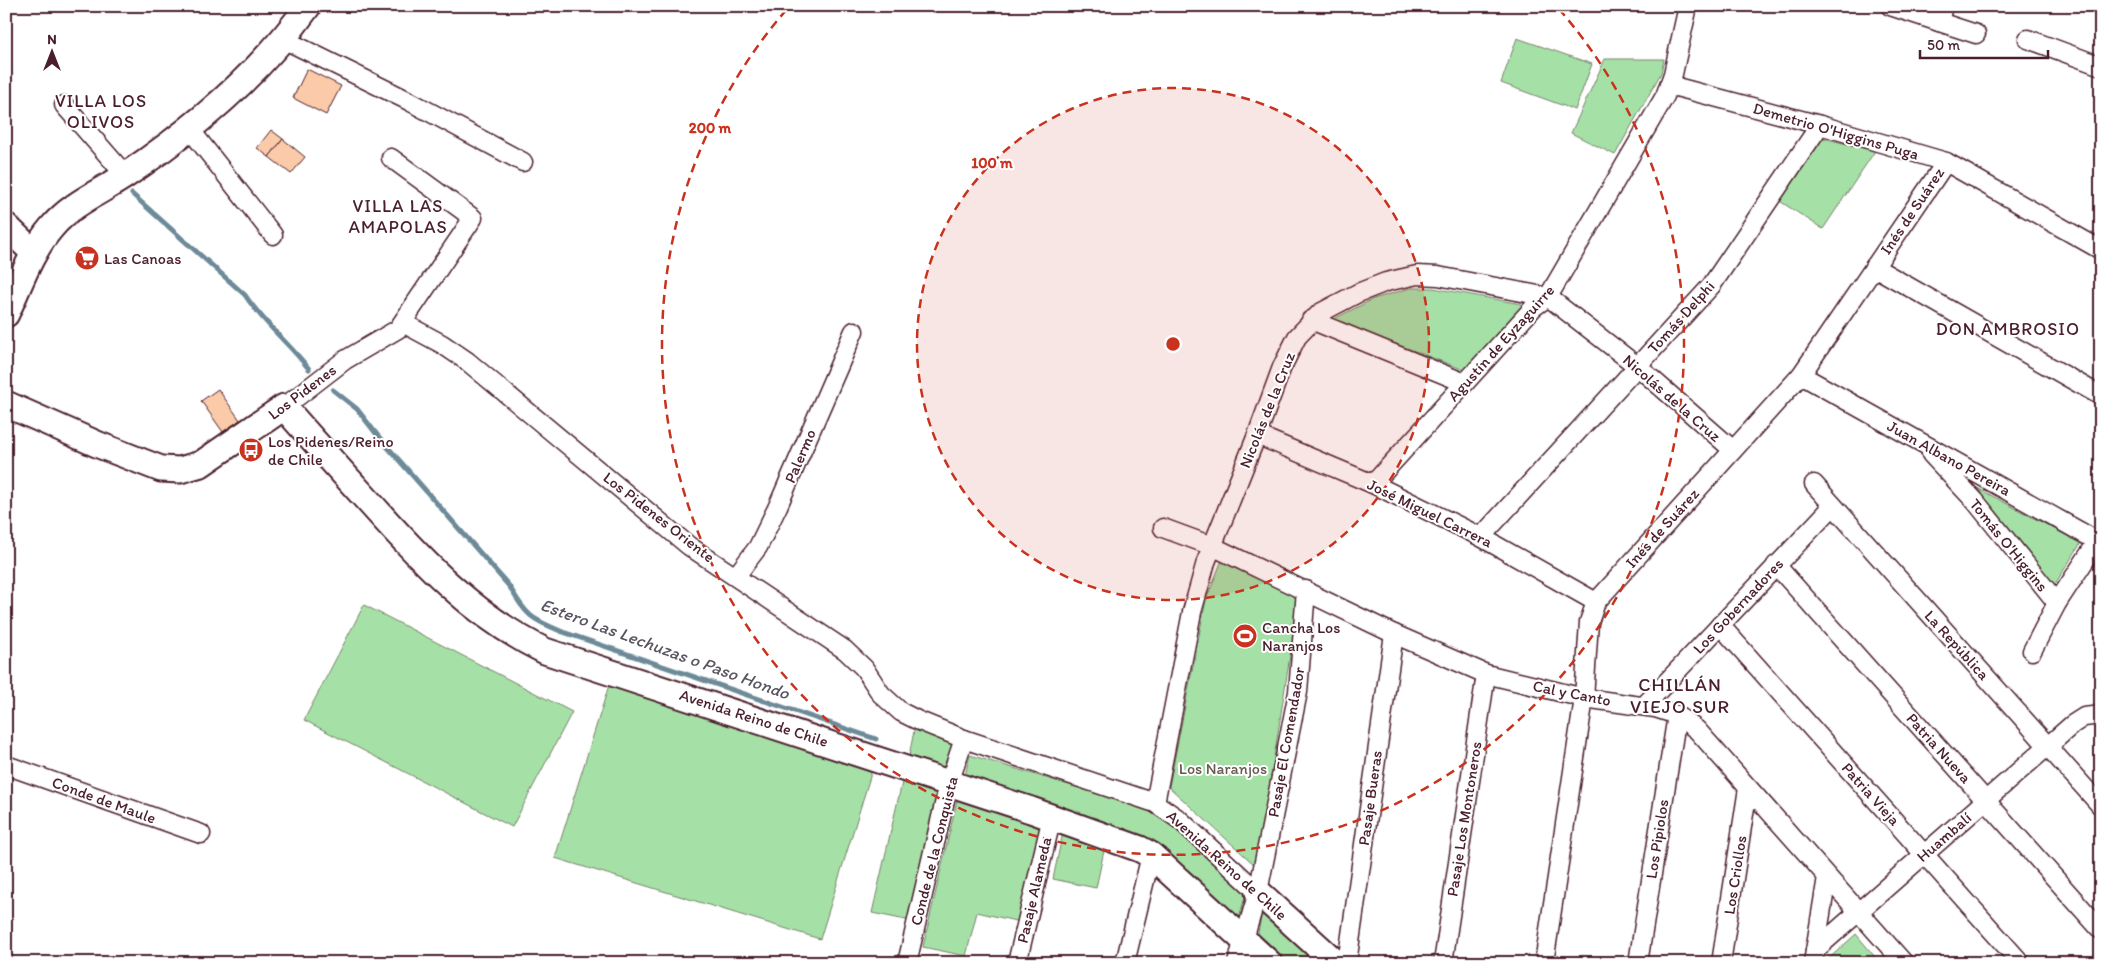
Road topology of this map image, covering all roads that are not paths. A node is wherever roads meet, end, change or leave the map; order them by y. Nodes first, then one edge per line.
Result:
1 (308, 6) edge
2 (1688, 6) edge
3 (1890, 6) edge
4 (1941, 14) edge
5 (1976, 34) dead end
6 (283, 39) junction
7 (2028, 39) dead end
8 (2101, 66) edge
9 (1669, 85) junction
10 (64, 105) dead end
11 (1820, 125) junction
12 (189, 128) junction
13 (391, 158) dead end
14 (524, 162) dead end
15 (1946, 162) junction
16 (126, 176) junction
17 (6, 226) edge
18 (273, 235) dead end
19 (2101, 250) edge
20 (34, 253) junction
21 (1874, 267) junction
22 (1548, 297) junction
23 (6, 314) edge
24 (1311, 320) junction
25 (403, 323) junction
26 (854, 331) dead end
27 (1637, 366) junction
28 (1800, 376) junction
29 (1464, 383) junction
30 (2101, 396) edge
31 (6, 404) edge
32 (284, 407) junction
33 (1257, 435) junction
34 (1921, 443) junction
35 (1733, 450) junction
36 (1373, 484) junction
37 (1814, 484) dead end
38 (1833, 506) junction
39 (1163, 528) dead end
40 (1480, 537) junction
41 (2099, 538) edge
42 (1212, 546) junction
43 (1776, 566) junction
44 (736, 576) junction
45 (1306, 590) junction
46 (1596, 602) junction
47 (2056, 603) junction
48 (1720, 625) junction
49 (1394, 634) junction
50 (2032, 650) dead end
51 (1486, 674) junction
52 (1584, 698) junction
53 (1644, 706) junction
54 (2101, 715) edge
55 (1677, 716) junction
56 (964, 739) junction
57 (2047, 746) junction
58 (6, 765) edge
59 (949, 783) junction
60 (1748, 788) junction
61 (1986, 801) junction
62 (1155, 803) junction
63 (2101, 806) edge
64 (1052, 817) junction
65 (201, 834) dead end
66 (1924, 854) junction
67 (1151, 855) junction
68 (1827, 877) junction
69 (1258, 892) junction
70 (1859, 912) junction
71 (2101, 930) edge
72 (1242, 939) junction
73 (1814, 956) edge
74 (907, 963) edge
75 (1017, 963) edge
76 (1125, 963) edge
77 (1237, 963) edge
78 (1269, 963) edge
79 (1336, 963) edge
80 (1347, 963) edge
81 (1442, 963) edge
82 (1544, 963) edge
83 (1638, 963) edge
84 (1722, 963) edge
85 (1904, 963) edge
86 (2021, 963) edge

1 - 6 street
2 - 9 street, Agustín de Eyzaguirre
3 - 4 street
4 - 5 street
6 - 12 street
6 - 14 street
7 - 8 street
9 - 11 street, Demetrio O'Higgins Puga
9 - 22 street, Agustín de Eyzaguirre
10 - 16 street
11 - 15 street, Demetrio O'Higgins Puga
11 - 27 street, Tomás Delphi
12 - 16 street
12 - 18 street
13 - 25 street, Los Pidenes
15 - 19 street, Demetrio O'Higgins Puga
15 - 21 street, Inés de Suárez
16 - 20 street
17 - 20 street
20 - 23 street
21 - 28 street, Inés de Suárez
21 - 30 street
22 - 24 street, Nicolás de la Cruz
22 - 27 street, Nicolás de la Cruz
22 - 29 street, Agustín de Eyzaguirre
24 - 29 street
24 - 33 street, Nicolás de la Cruz
25 - 32 street, Los Pidenes
25 - 44 street, Los Pidenes Oriente
26 - 44 street, Palermo
27 - 35 street, Nicolás de la Cruz
27 - 40 street, Tomás Delphi
28 - 34 street, Juan Albano Pereira
28 - 35 street, Inés de Suárez
29 - 36 street, Agustín de Eyzaguirre
31 - 32 street, Los Pidenes
32 - 59 street, Avenida Reino de Chile
33 - 36 street, José Miguel Carrera
33 - 42 street, Nicolás de la Cruz
34 - 41 street, Juan Albano Pereira
34 - 47 street, Tomás O'Higgins
35 - 46 street, Inés de Suárez
36 - 40 street, José Miguel Carrera
37 - 38 street, La República
38 - 43 street, Los Gobernadores
38 - 57 street, La República
39 - 42 street, Cal y Canto
40 - 46 street, José Miguel Carrera
41 - 47 street
42 - 45 street, Cal y Canto
42 - 62 street, Nicolás de la Cruz
43 - 48 street, Los Gobernadores
43 - 61 street, Patria Nueva
44 - 56 street, Los Pidenes Oriente
45 - 49 street, Cal y Canto
45 - 69 street, Pasaje El Comendador
46 - 52 street, Inés de Suárez
47 - 50 street
48 - 53 street, Los Gobernadores
48 - 66 street, Patria Vieja
49 - 51 street, Cal y Canto
49 - 80 street, Pasaje Bueras
51 - 52 street, Cal y Canto
51 - 81 street, Pasaje Los Montoneros
52 - 53 street, Cal y Canto
52 - 82 street, Inés de Suárez
53 - 55 street, Cal y Canto
54 - 57 street, Huambalí
55 - 60 street, Cal y Canto
55 - 83 street, Los Pipiolos
56 - 59 street, Conde de la Conquista
56 - 62 street, Avenida Reino de Chile
57 - 61 street, Huambalí
57 - 63 street, La República
58 - 65 street, Conde de Maule
59 - 64 street, Avenida Reino de Chile
59 - 74 street, Conde de la Conquista
60 - 68 street, Cal y Canto
60 - 84 street, Los Criollos
61 - 66 street, Huambalí
61 - 71 street, Patria Nueva
62 - 69 street, Avenida Reino de Chile
64 - 67 street, Avenida Reino de Chile
64 - 75 street, Pasaje Alameda
66 - 70 street, Huambalí
66 - 86 street, Patria Vieja
67 - 72 street, Avenida Reino de Chile
67 - 76 street
68 - 70 street, Cal y Canto
68 - 73 street, Huambalí
69 - 72 street, Pasaje El Comendador
69 - 79 street, Avenida Reino de Chile
70 - 73 street, Huambalí
70 - 85 street, Cal y Canto
72 - 77 street, Pasaje El Comendador
72 - 78 street, Avenida Reino de Chile

